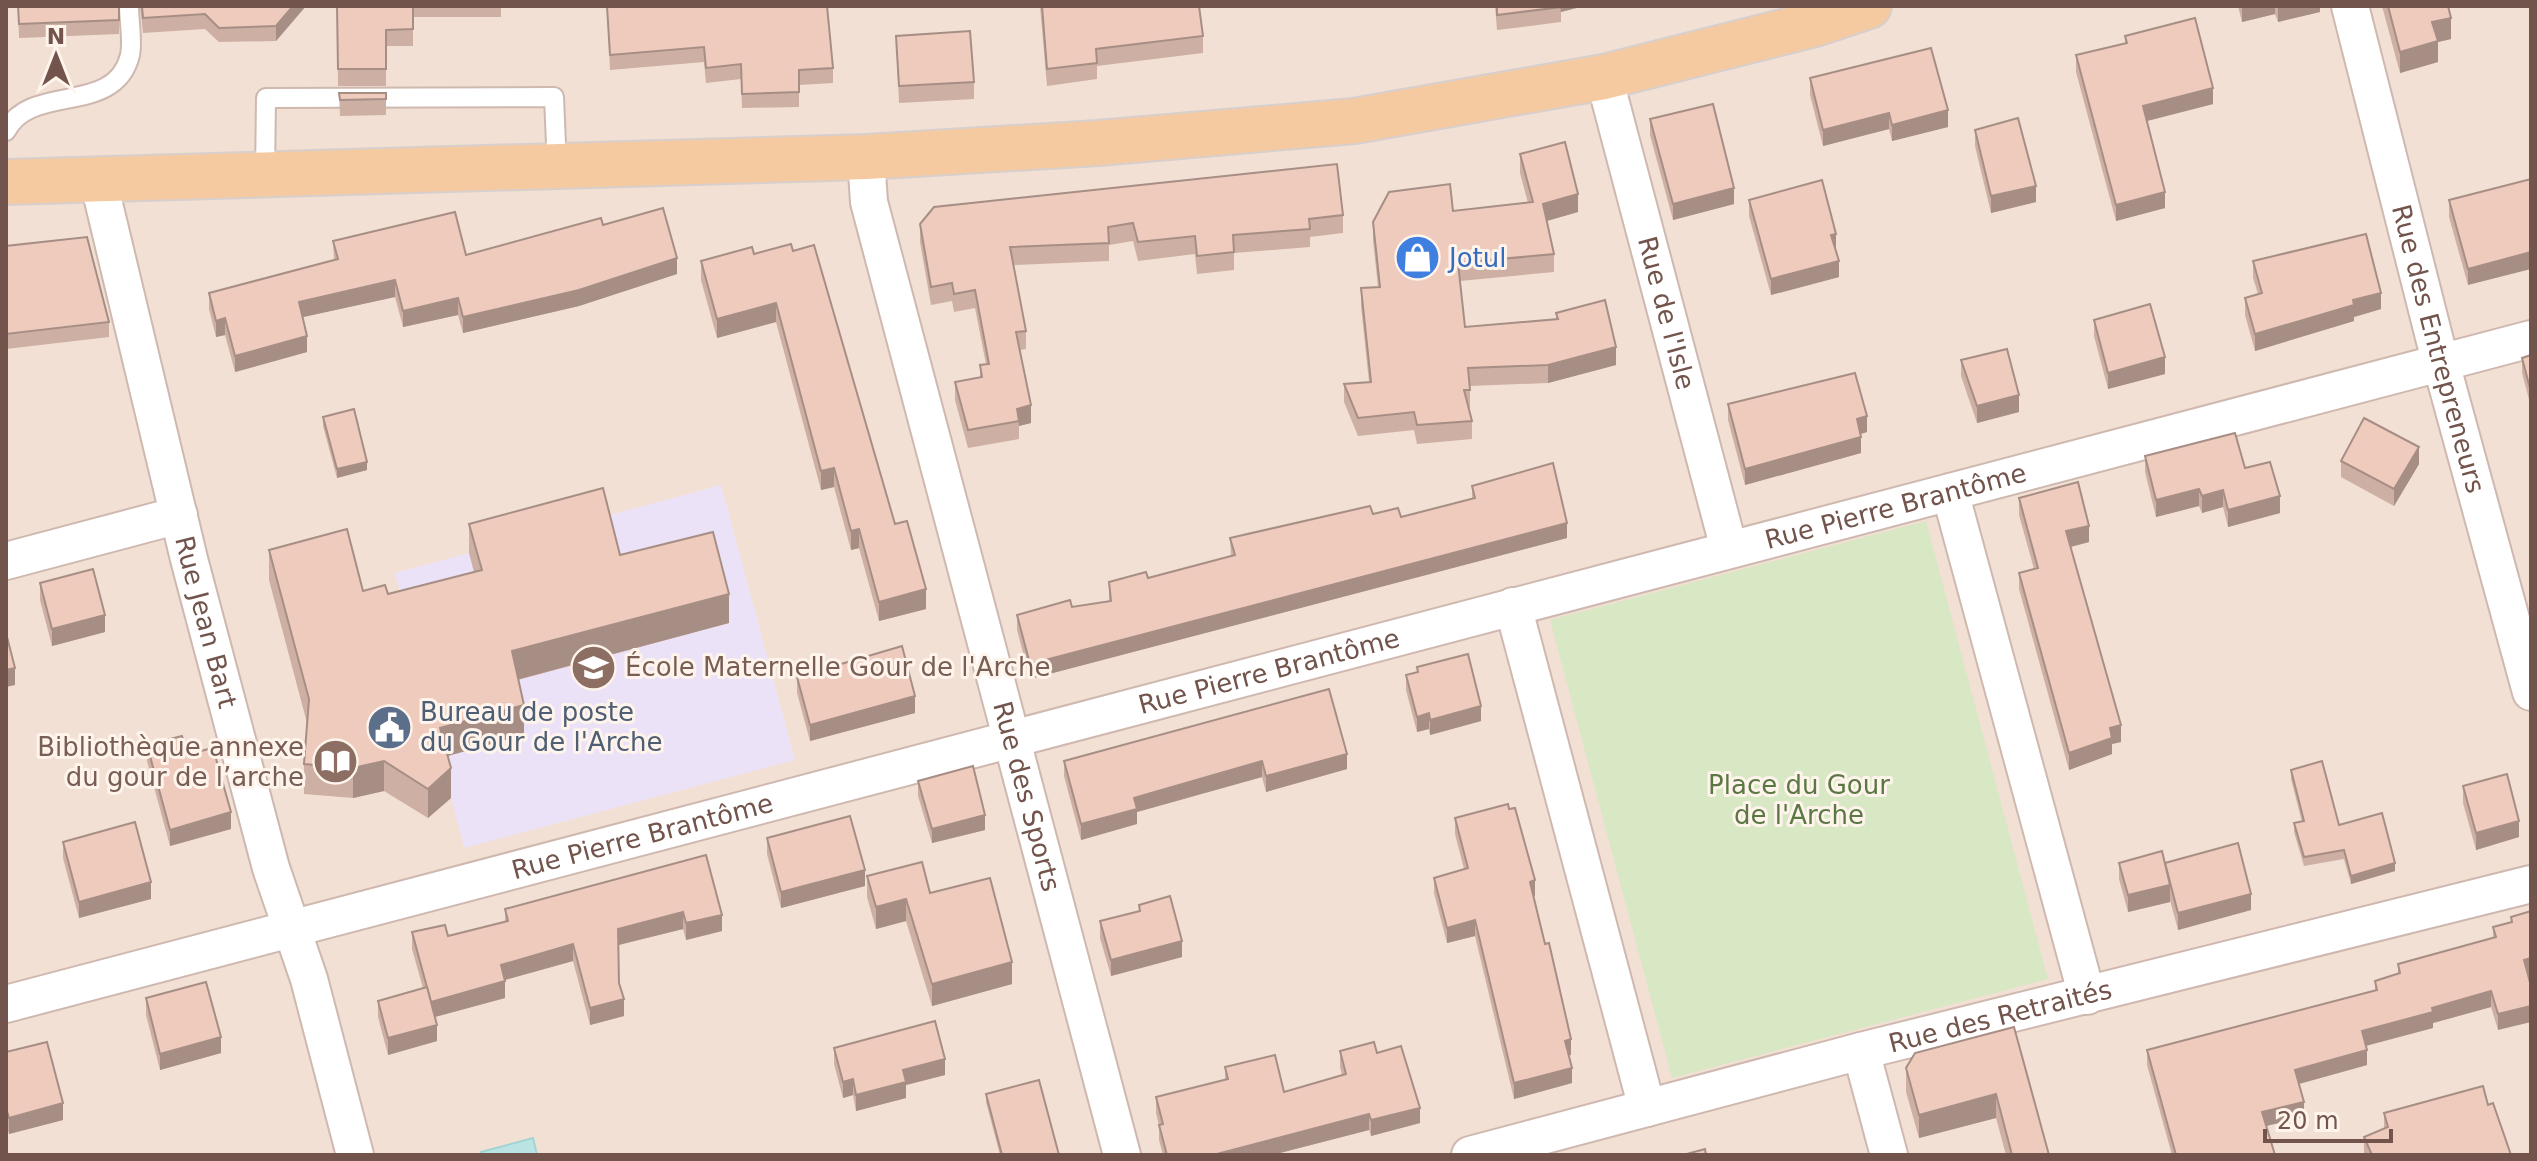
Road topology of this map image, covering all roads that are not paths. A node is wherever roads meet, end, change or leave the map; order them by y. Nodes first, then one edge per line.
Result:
1 (129, 6) edge
2 (1869, 6) edge
3 (2350, 6) edge
4 (1604, 77) junction
5 (6, 131) edge
6 (866, 157) junction
7 (557, 168) junction
8 (265, 174) junction
9 (98, 179) junction
10 (6, 182) edge
11 (2531, 339) edge
12 (2441, 363) junction
13 (1950, 492) junction
14 (182, 528) junction
15 (1729, 549) junction
16 (6, 561) edge
17 (1513, 606) junction
18 (2531, 692) edge
19 (1009, 739) junction
20 (2531, 884) edge
21 (290, 929) junction
22 (2087, 996) junction
23 (6, 1004) edge
24 (1861, 1051) junction
25 (1647, 1108) junction
26 (355, 1155) edge
27 (1122, 1155) edge
28 (1470, 1155) edge
29 (1889, 1155) edge

1 - 5 lane
2 - 4 main road
3 - 12 street, Rue des Entrepreneurs
4 - 6 main road
4 - 15 street, Rue de l'Isle
6 - 7 main road
6 - 19 street, Rue des Sports
7 - 8 main road
7 - 8 lane
8 - 9 main road
9 - 10 main road
9 - 14 street, Rue Jean Bart
11 - 12 street, Rue Pierre Brantôme
12 - 13 street, Rue Pierre Brantôme
12 - 18 street, Rue des Entrepreneurs
13 - 15 street, Rue Pierre Brantôme
13 - 22 street
14 - 16 street
14 - 21 street, Rue Jean Bart
15 - 17 street, Rue Pierre Brantôme
17 - 19 street, Rue Pierre Brantôme
17 - 25 street
19 - 21 street, Rue Pierre Brantôme
19 - 27 street, Rue des Sports
20 - 22 street, Rue des Retraités
21 - 23 street, Rue Pierre Brantôme
21 - 26 street, Rue Jean Bart
22 - 24 street, Rue des Retraités
24 - 25 street, Rue des Retraités
24 - 29 street
25 - 28 street, Rue des Retraités

